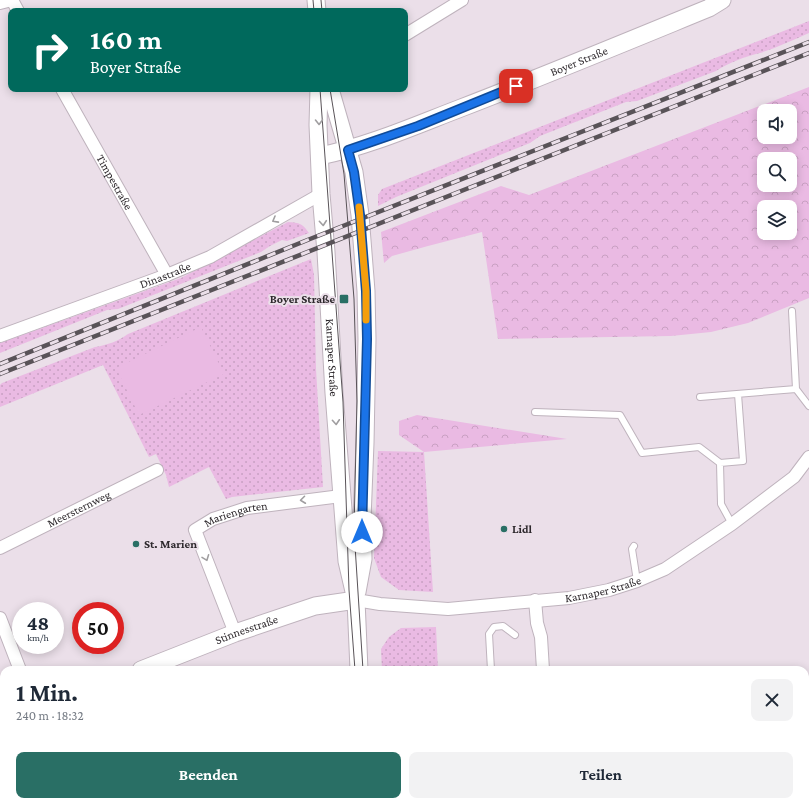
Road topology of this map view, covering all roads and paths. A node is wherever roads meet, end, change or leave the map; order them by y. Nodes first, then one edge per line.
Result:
1 (12, 0) edge
2 (462, 0) edge
3 (722, 0) edge
4 (0, 3) edge
5 (408, 33) edge
6 (64, 92) edge
7 (319, 92) edge
8 (331, 92) edge
9 (348, 150) junction
10 (320, 156) junction
11 (321, 194) junction
12 (167, 275) junction
13 (792, 311) dead end
14 (0, 336) edge
15 (796, 389) junction
16 (738, 394) junction
17 (700, 397) dead end
18 (809, 406) edge
19 (535, 412) dead end
20 (809, 458) edge
21 (720, 463) junction
22 (160, 469) dead end
23 (341, 496) junction
24 (732, 524) junction
25 (634, 546) dead end
26 (0, 548) edge
27 (637, 581) junction
28 (356, 600) junction
29 (535, 600) junction
30 (0, 618) edge
31 (235, 634) junction
32 (515, 635) dead end
33 (18, 666) edge
34 (151, 666) edge
35 (359, 666) edge
36 (491, 666) edge
37 (543, 666) edge

1 - 4 street
2 - 5 street
3 - 9 main road, Boyer Straße
6 - 12 street, Timpestraße
7 -> 10 main road, Karnaper Straße
8 - 9 main road, Karnaper Straße
9 - 10 main road, Boyer Straße
9 - 28 main road, Karnaper Straße
10 - 11 main road, Karnaper Straße
11 -> 12 street, Dinastraße
11 -> 23 main road, Karnaper Straße
12 - 14 street, Dinastraße
13 - 15 lane
15 - 16 lane
15 - 18 lane
16 - 17 lane
16 - 21 lane
19 - 21 lane
20 - 24 street, Karnaper Straße
21 - 24 lane
22 - 26 street, Meersternweg
23 - 28 main road, Karnaper Straße
23 -> 31 street, Mariengarten
24 - 27 street, Karnaper Straße
25 - 27 lane
27 - 29 street, Karnaper Straße
28 - 29 street, Karnaper Straße
28 - 31 main road, Stinnesstraße
28 - 35 main road, Karnaper Straße
29 - 37 street
30 - 33 street
31 - 34 main road, Stinnesstraße
32 - 36 lane

